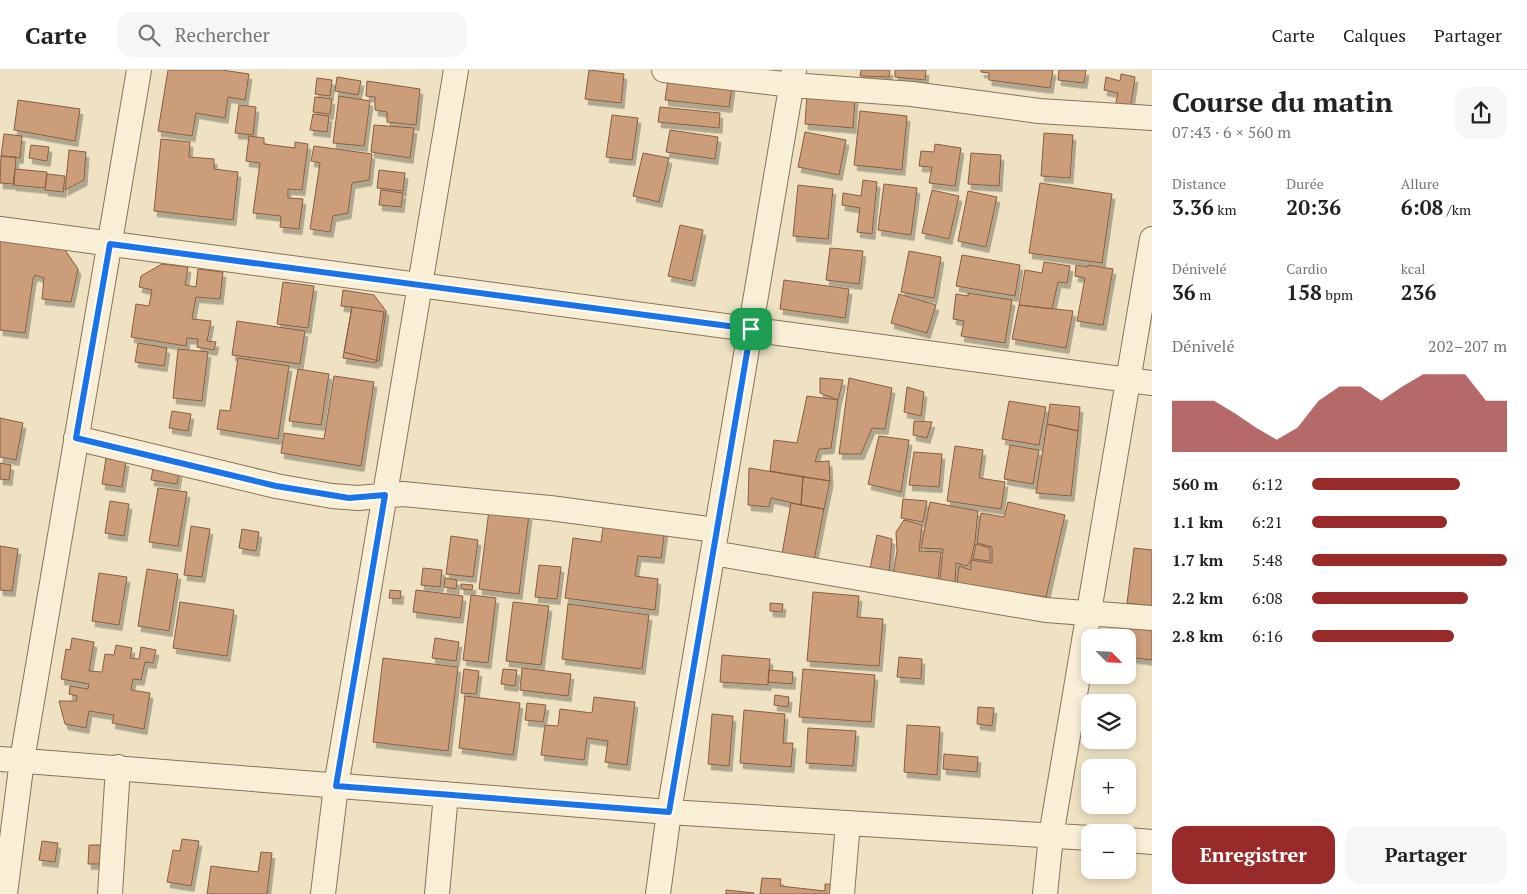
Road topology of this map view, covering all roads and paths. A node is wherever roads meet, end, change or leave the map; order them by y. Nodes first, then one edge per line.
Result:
1 (139, 70) edge
2 (456, 70) edge
3 (664, 70) edge
4 (793, 78) edge
5 (1152, 118) edge
6 (0, 229) edge
7 (1152, 239) edge
8 (110, 244) junction
9 (420, 285) junction
10 (751, 329) junction
11 (1128, 379) junction
12 (1152, 383) edge
13 (76, 438) junction
14 (385, 495) junction
15 (716, 530) junction
16 (712, 553) junction
17 (1089, 614) junction
18 (1152, 618) edge
19 (11, 759) edge
20 (118, 767) junction
21 (336, 786) junction
22 (446, 794) junction
23 (669, 812) junction
24 (848, 823) junction
25 (1051, 836) junction
26 (1081, 838) edge
27 (1136, 841) edge
28 (1152, 842) edge
29 (4, 894) edge
30 (110, 894) edge
31 (323, 894) edge
32 (437, 894) edge
33 (658, 894) edge
34 (842, 894) edge
35 (1044, 894) edge

1 - 8 street
2 - 9 street
3 - 4 street
4 - 5 street
4 - 10 street
6 - 8 street
7 - 11 street
8 - 9 street
8 - 13 street
9 - 10 street
9 - 14 street
10 - 11 street
10 - 15 street
11 - 12 street
11 - 17 street
13 - 14 street
13 - 19 street
14 - 15 street
14 - 21 street
15 - 16 street
16 - 17 street
16 - 23 street
17 - 18 street
17 - 25 street
19 - 20 street
19 - 29 street
20 - 21 street
20 - 30 street
21 - 22 street
21 - 31 street
22 - 23 street
22 - 32 street
23 - 24 street
23 - 33 street
24 - 25 street
24 - 34 street
25 - 26 street
25 - 35 street
27 - 28 street

